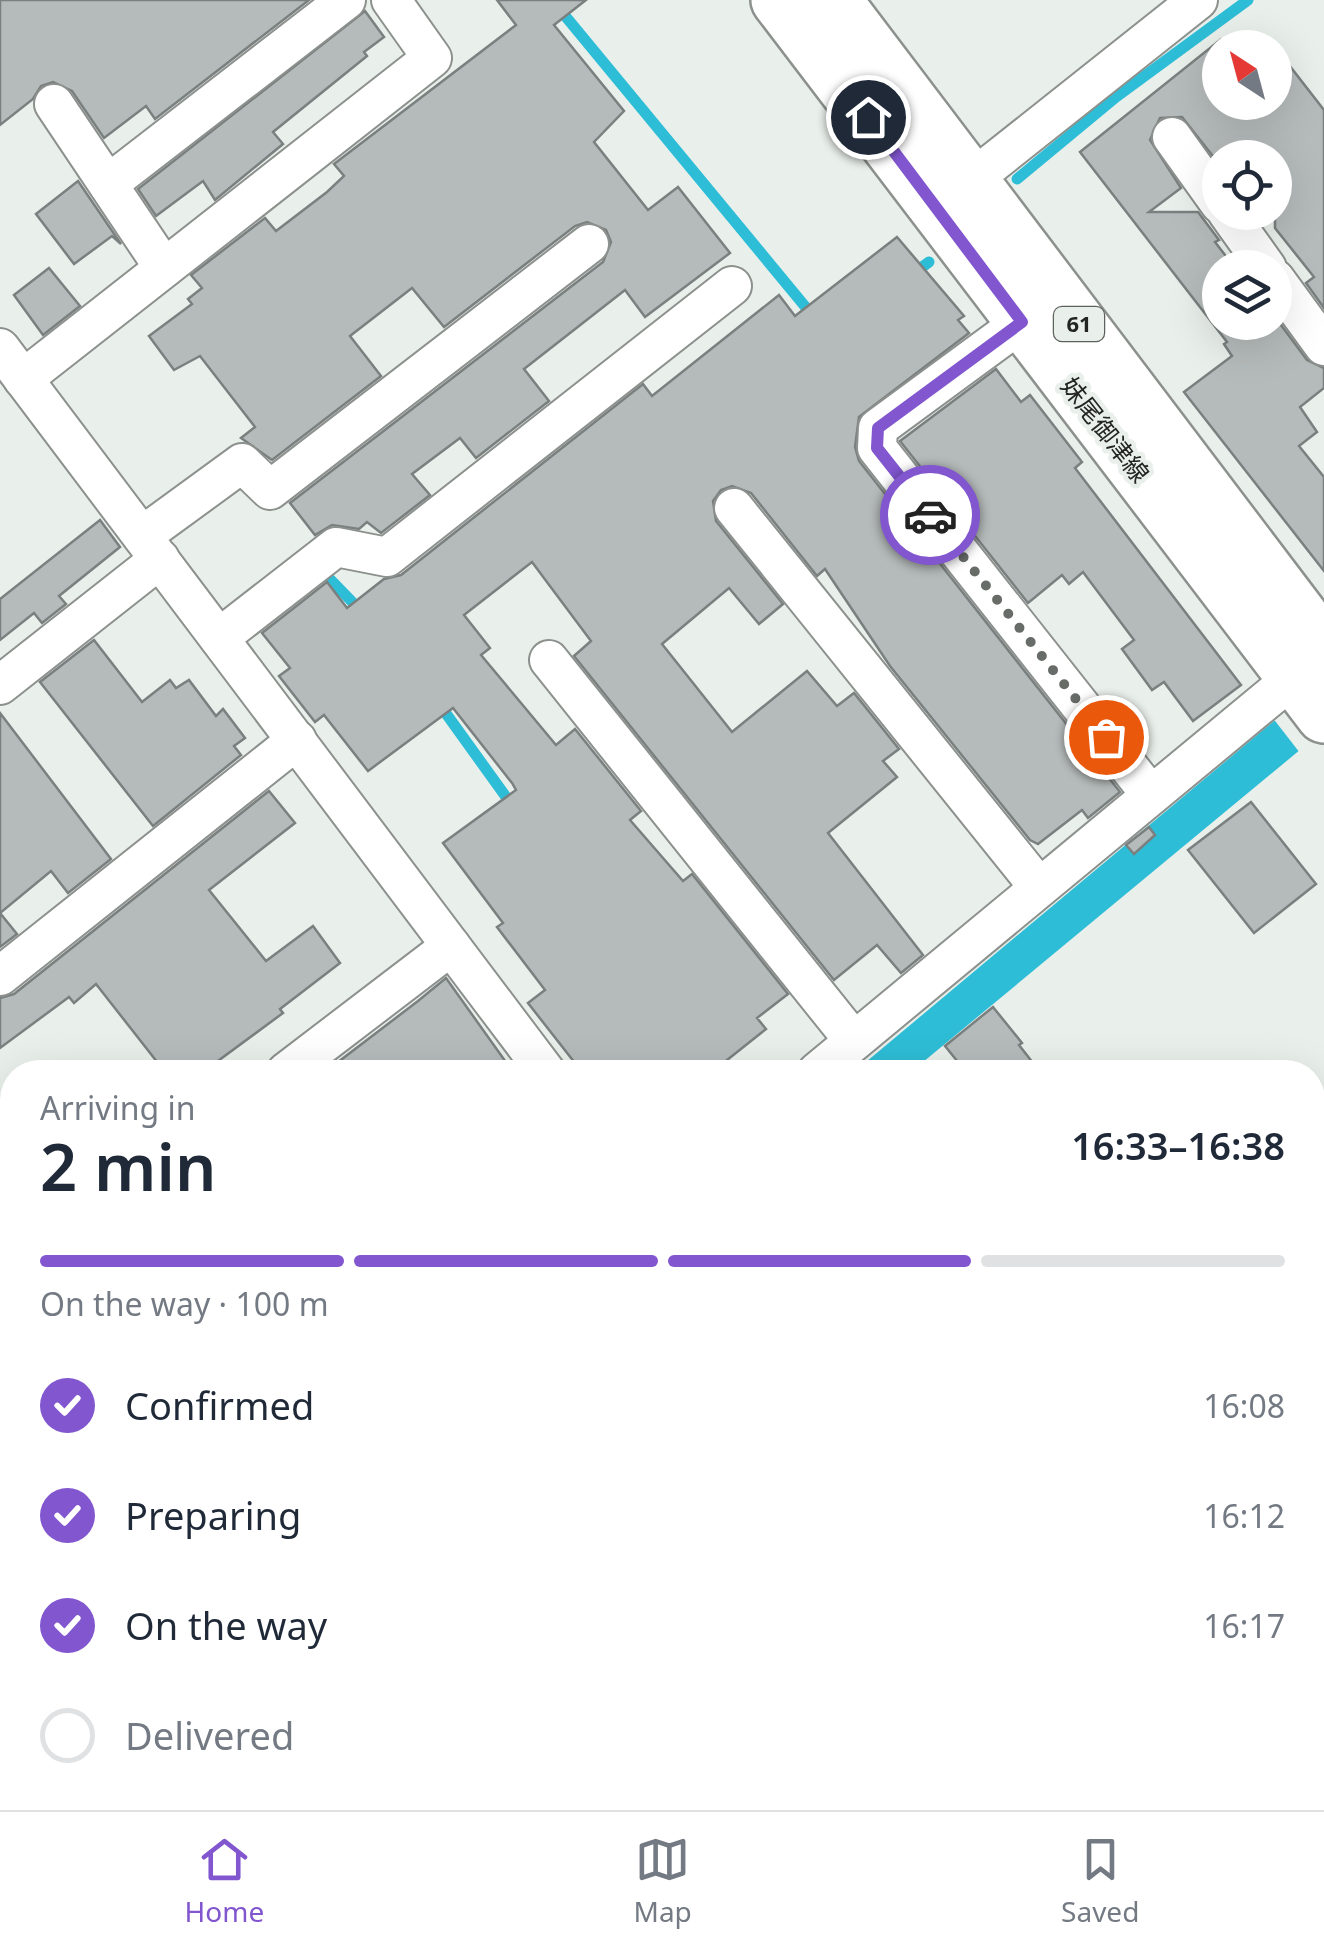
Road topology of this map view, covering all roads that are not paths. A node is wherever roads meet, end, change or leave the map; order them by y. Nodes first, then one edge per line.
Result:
1 (346, 0) edge
2 (392, 0) edge
3 (779, 0) edge
4 (834, 0) edge
5 (1198, 0) edge
6 (54, 104) dead end
7 (1172, 137) dead end
8 (1202, 179) edge
9 (970, 181) junction
10 (108, 184) junction
11 (588, 244) dead end
12 (164, 268) junction
13 (732, 286) dead end
14 (1292, 302) edge
15 (1040, 310) junction
16 (1324, 346) edge
17 (0, 348) edge
18 (23, 379) junction
19 (734, 508) dead end
20 (151, 548) junction
21 (219, 638) junction
22 (549, 660) dead end
23 (1314, 676) edge
24 (0, 685) edge
25 (297, 740) junction
26 (1151, 794) junction
27 (1038, 886) junction
28 (451, 946) junction
29 (0, 976) edge
30 (854, 1041) junction
31 (302, 1060) edge
32 (537, 1060) edge
33 (831, 1060) edge

1 - 10 street
2 - 12 street
3 - 15 main road, 妹尾御津線 / 61
4 - 9 main road, 妹尾御津線 / 61
5 - 9 street
6 - 10 street
7 - 8 street
9 - 15 main road, 妹尾御津線 / 61
10 - 12 street
11 - 20 street
12 - 18 street
13 - 21 street
14 - 16 street
15 - 23 main road, 妹尾御津線 / 61
15 - 26 street
17 - 18 street
18 - 20 street
19 - 27 street
20 - 21 street
20 - 24 street
21 - 25 street
22 - 30 street
23 - 26 street
25 - 28 street
25 - 29 street
26 - 27 street
27 - 30 street
28 - 31 street
28 - 32 street
30 - 33 street

